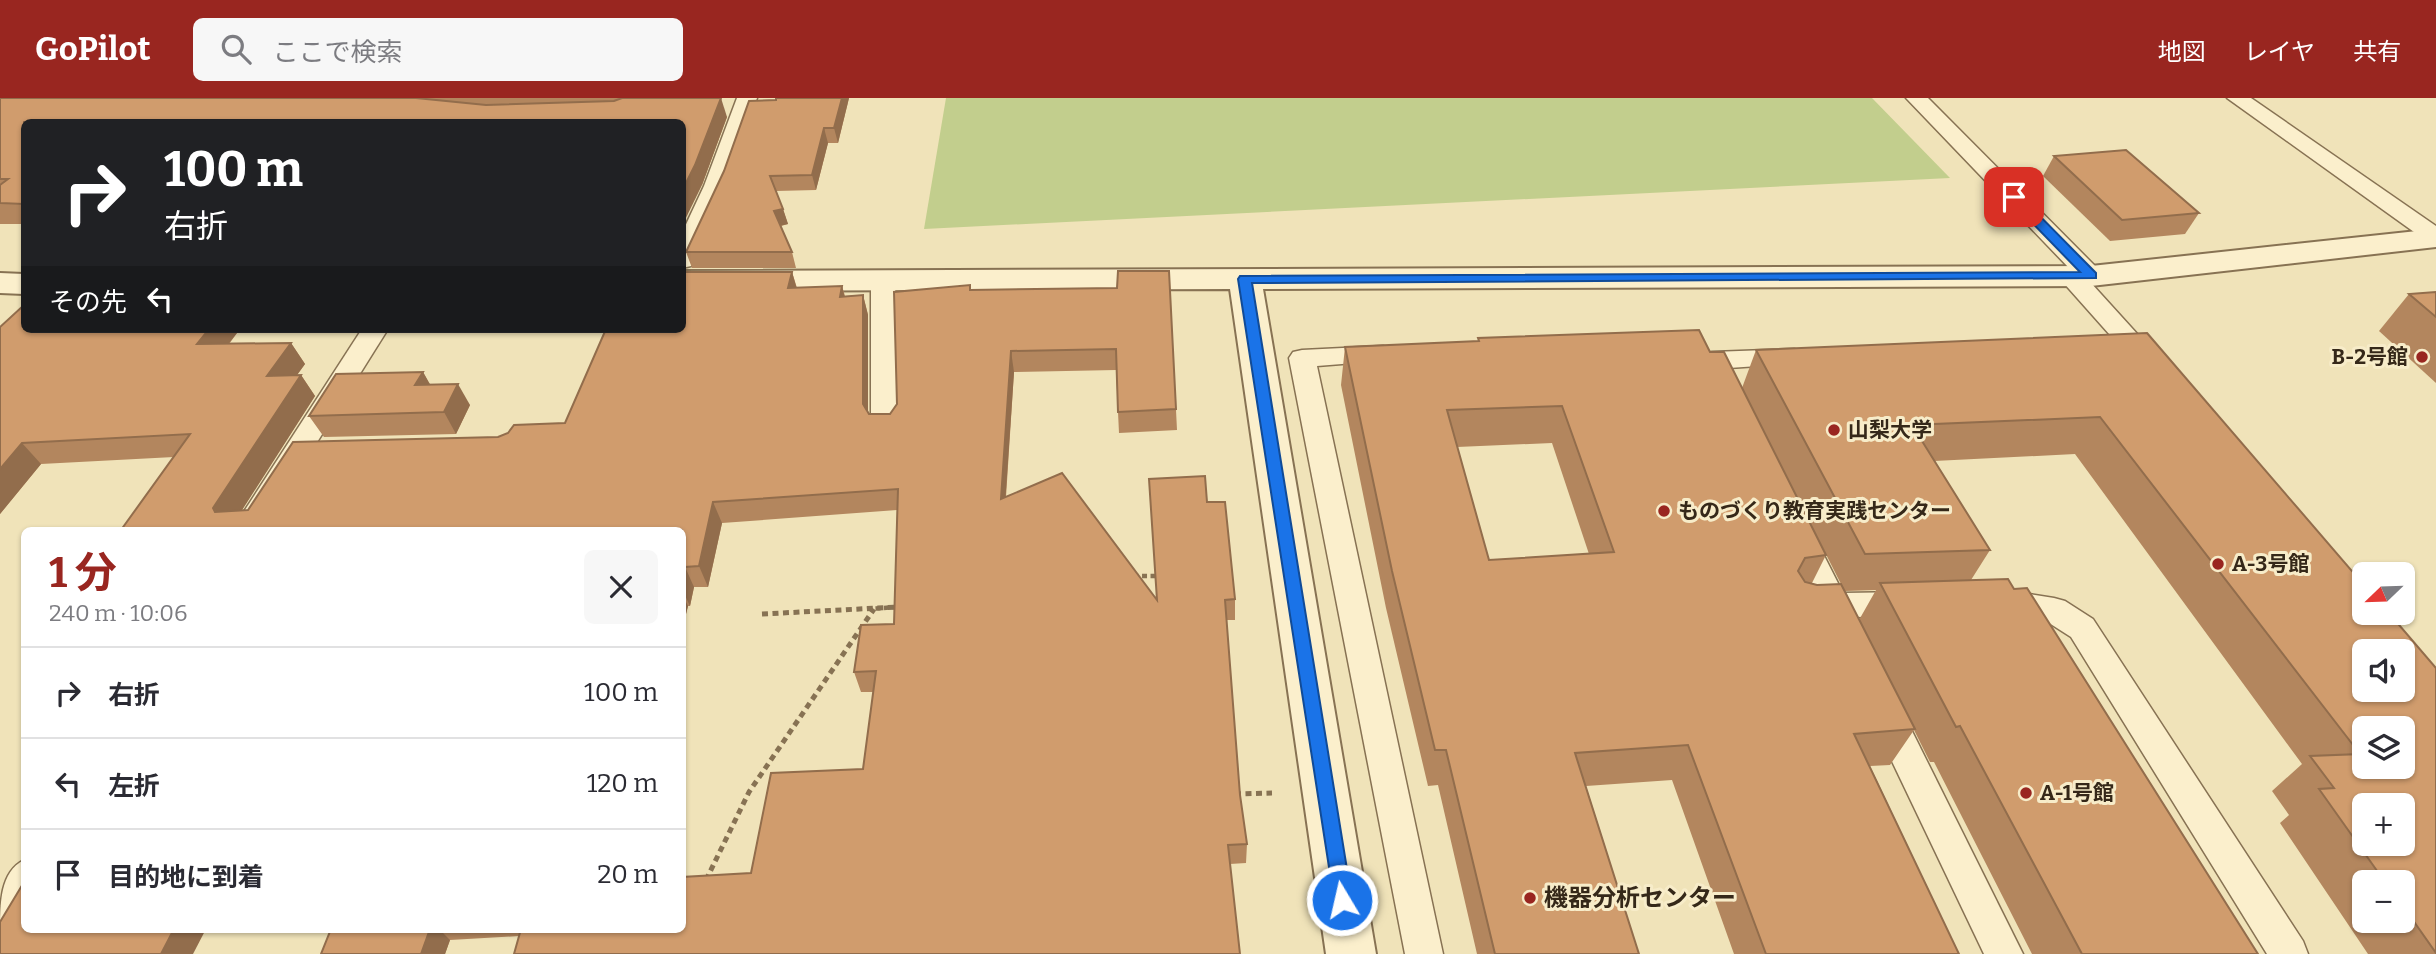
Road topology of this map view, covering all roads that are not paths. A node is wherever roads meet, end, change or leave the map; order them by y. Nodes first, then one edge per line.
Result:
1 (747, 98) edge
2 (1916, 98) edge
3 (2237, 98) edge
4 (2436, 237) edge
5 (686, 252) edge
6 (2081, 276) junction
7 (1245, 279) junction
8 (883, 280) junction
9 (686, 281) edge
10 (0, 283) edge
11 (21, 284) edge
12 (372, 333) edge
13 (2130, 342) junction
14 (2088, 343) edge
15 (1409, 352) edge
16 (1824, 355) edge
17 (2167, 382) edge
18 (1737, 410) edge
19 (886, 425) edge
20 (1785, 508) edge
21 (249, 527) edge
22 (1834, 606) junction
23 (1798, 607) edge
24 (1852, 643) edge
25 (1870, 680) edge
26 (1350, 954) edge
27 (1424, 954) edge
28 (2004, 954) edge
29 (2289, 954) edge

1 - 5 lane
2 - 6 lane
3 - 4 lane
4 - 6 street
6 - 7 street
6 - 13 lane
7 - 8 street
7 - 26 street
8 - 9 street
8 - 19 lane
10 - 11 street
12 - 21 lane
13 - 14 lane
13 - 17 lane
15 - 27 lane
16 - 18 lane
20 - 22 lane
22 - 23 lane
22 - 24 lane
22 - 29 lane
25 - 28 lane

